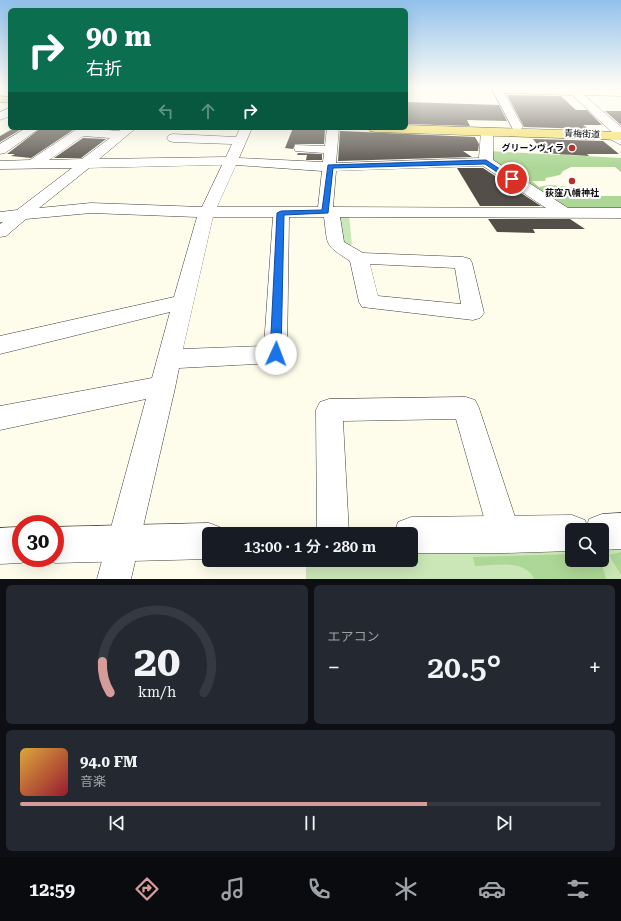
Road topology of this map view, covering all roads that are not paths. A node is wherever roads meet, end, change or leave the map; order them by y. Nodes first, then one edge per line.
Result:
1 (510, 114) edge
2 (597, 114) edge
3 (408, 124) edge
4 (517, 127) junction
5 (408, 129) edge
6 (31, 130) edge
7 (333, 130) edge
8 (125, 131) edge
9 (487, 132) junction
10 (619, 136) edge
11 (173, 138) dead end
12 (238, 143) edge
13 (300, 148) dead end
14 (0, 150) edge
15 (331, 150) junction
16 (486, 162) junction
17 (86, 163) junction
18 (34, 164) junction
19 (0, 165) edge
20 (330, 167) junction
21 (207, 212) junction
22 (328, 212) junction
23 (563, 212) junction
24 (281, 213) junction
25 (621, 213) edge
26 (21, 215) junction
27 (0, 216) edge
28 (0, 232) edge
29 (359, 258) junction
30 (183, 302) junction
31 (0, 346) edge
32 (170, 359) junction
33 (163, 388) junction
34 (0, 418) edge
35 (333, 527) edge
36 (621, 531) edge
37 (609, 532) edge
38 (565, 533) edge
39 (418, 535) edge
40 (505, 535) junction
41 (202, 541) edge
42 (123, 544) junction
43 (12, 545) edge
44 (64, 545) edge
45 (0, 546) edge
46 (114, 579) edge

1 - 4 street
2 - 10 street
3 - 4 main road, 青梅街道
4 - 10 main road, 青梅街道
5 - 9 main road, 青梅街道
6 - 14 street
7 - 15 street
8 - 17 street
8 - 18 street
9 - 10 main road, 青梅街道
9 - 16 street
11 - 12 street
12 - 17 street
12 - 20 street
12 - 21 street
13 - 15 street
15 - 20 street
16 - 20 street
16 - 23 street
17 - 18 street
17 - 26 street
18 - 19 street
20 - 22 street
21 - 24 street
21 - 26 street
21 - 30 street
22 - 23 street
22 - 24 street
22 - 29 street
23 - 25 street
24 - 32 street
26 - 27 street
26 - 28 street
29 - 29 street
30 - 31 street
30 - 32 street
32 - 33 street
33 - 34 street
33 - 42 street
35 - 40 street
36 - 37 street
38 - 40 street
39 - 40 street
41 - 42 street
42 - 44 street
42 - 46 street
43 - 45 street

